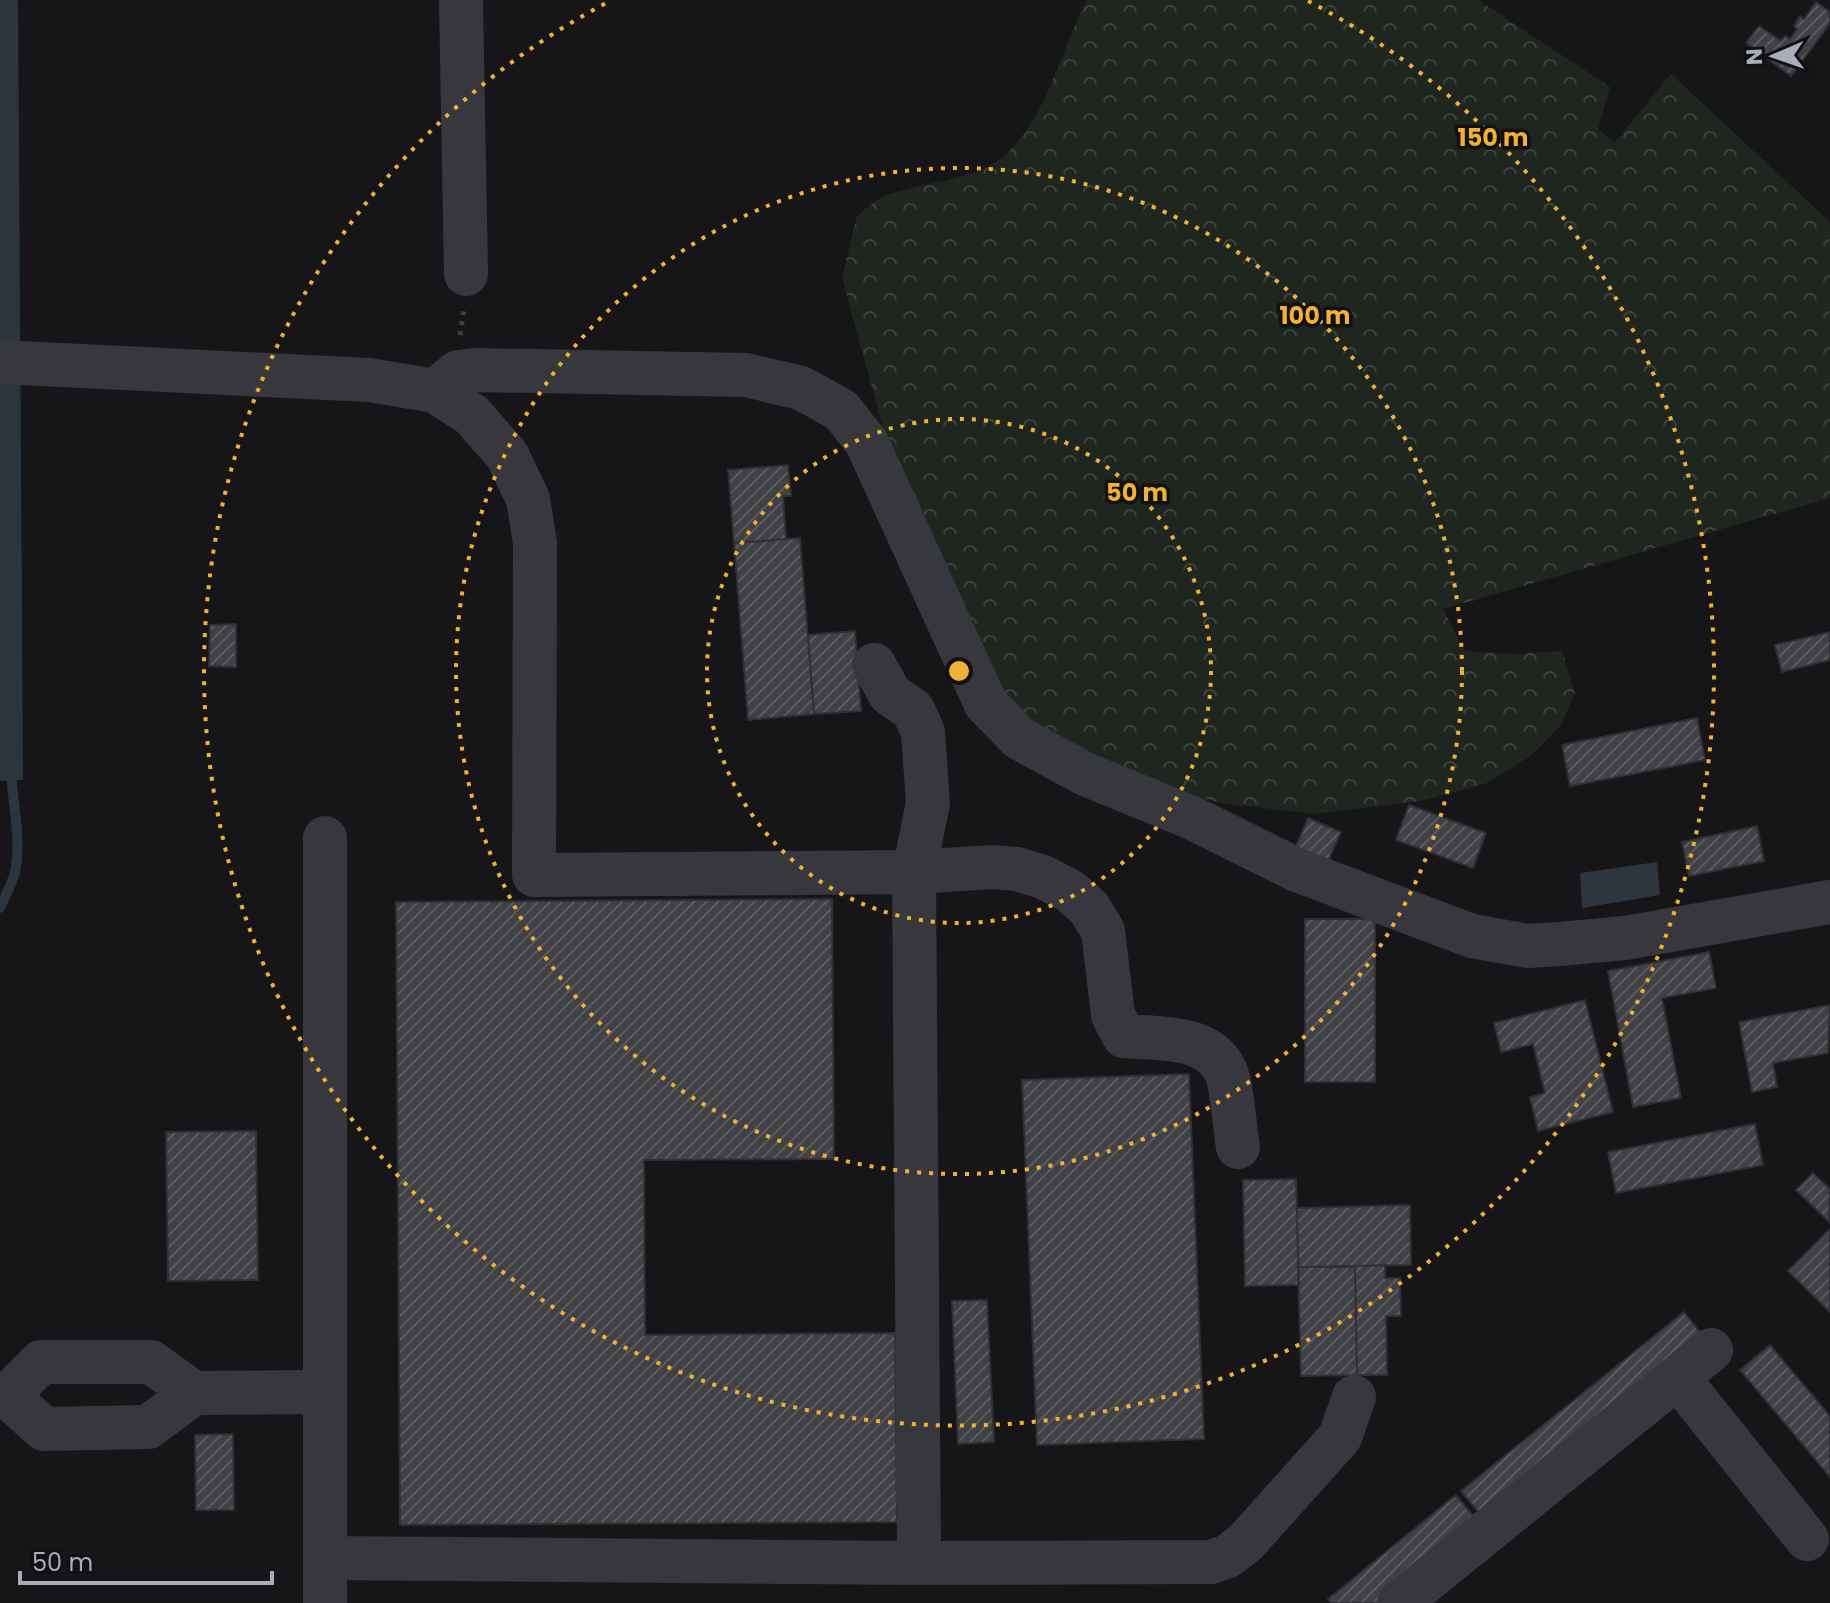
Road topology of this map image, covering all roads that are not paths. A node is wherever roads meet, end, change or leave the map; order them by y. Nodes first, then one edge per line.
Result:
1 (461, 0) edge
2 (466, 274) road end
3 (11, 362) edge
4 (446, 381) junction
5 (874, 665) dead end
6 (325, 838) dead end
7 (914, 872) junction
8 (1830, 902) edge
9 (1238, 1147) dead end
10 (1711, 1350) dead end
11 (1678, 1378) junction
12 (325, 1392) junction
13 (194, 1393) junction
14 (4, 1396) edge
15 (1354, 1397) dead end
16 (1807, 1539) dead end
17 (325, 1558) junction
18 (919, 1563) junction
19 (325, 1603) edge
20 (1399, 1603) edge

1 - 2 street
3 - 4 street
4 - 7 street
4 - 8 street
5 - 7 street
6 - 12 street
7 - 9 street
7 - 18 street
10 - 11 street
11 - 16 street
11 - 20 street
12 - 13 street
12 - 17 street
13 - 14 street
13 - 14 street
15 - 18 street
17 - 18 street
17 - 19 street

